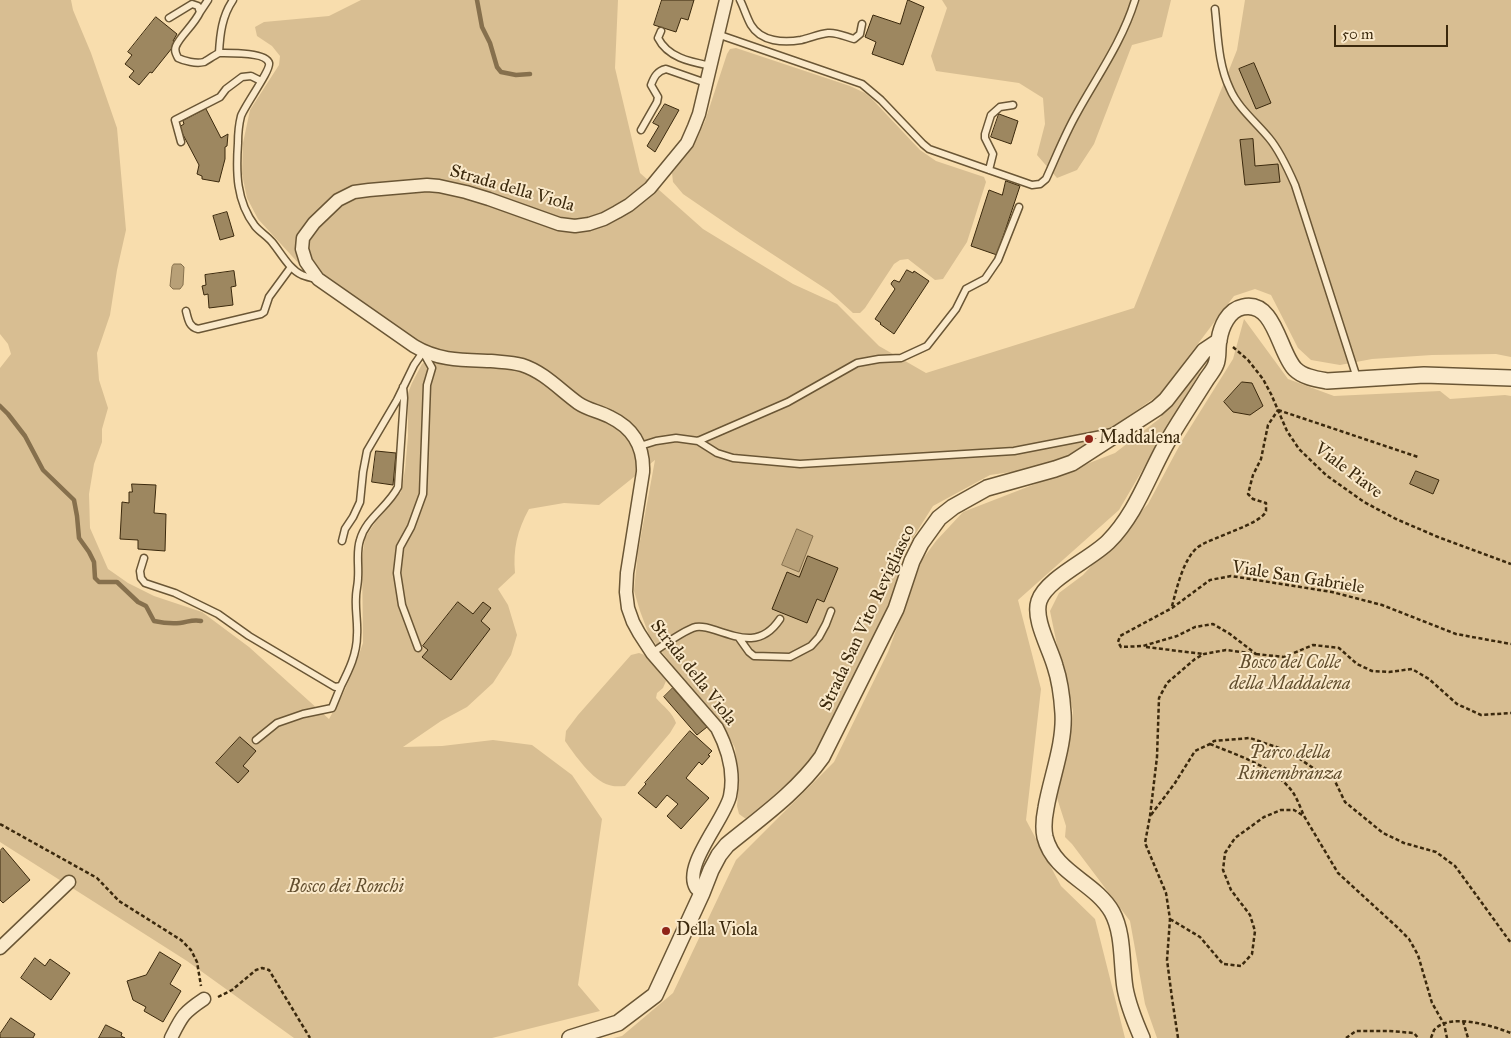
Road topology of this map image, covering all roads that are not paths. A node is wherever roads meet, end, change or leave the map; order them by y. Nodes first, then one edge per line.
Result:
1 (208, 0) edge
2 (234, 0) edge
3 (726, 0) edge
4 (740, 0) edge
5 (1135, 0) edge
6 (1215, 9) dead end
7 (200, 12) junction
8 (169, 18) dead end
9 (862, 24) dead end
10 (661, 31) dead end
11 (717, 34) junction
12 (219, 53) junction
13 (711, 66) junction
14 (261, 81) junction
15 (706, 83) junction
16 (1013, 105) dead end
17 (641, 130) dead end
18 (181, 142) dead end
19 (989, 170) junction
20 (1019, 207) dead end
21 (291, 267) junction
22 (318, 280) junction
23 (186, 311) dead end
24 (1219, 341) junction
25 (424, 352) junction
26 (1511, 378) edge
27 (1357, 379) junction
28 (403, 387) junction
29 (1123, 430) junction
30 (698, 441) junction
31 (640, 446) junction
32 (342, 541) dead end
33 (144, 558) dead end
34 (831, 611) dead end
35 (780, 619) dead end
36 (739, 638) junction
37 (418, 648) dead end
38 (652, 653) junction
39 (342, 686) junction
40 (256, 740) dead end
41 (70, 882) dead end
42 (702, 893) junction
43 (0, 948) edge
44 (204, 999) road end
45 (171, 1038) edge
46 (570, 1038) edge
47 (1142, 1038) edge

1 - 7 lane
2 - 12 lane
3 - 11 street, Strada della Viola
4 - 9 lane
5 - 19 lane
6 - 27 lane
7 - 8 lane
7 - 12 lane
10 - 13 lane
11 - 13 street, Strada della Viola
11 - 19 lane
12 - 14 lane, Strada della Viola
13 - 15 street, Strada della Viola
14 - 18 lane
14 - 21 lane, Strada della Viola
15 - 17 lane
15 - 22 street, Strada della Viola
16 - 19 lane
20 - 30 lane
21 - 22 lane, Strada della Viola
21 - 23 lane
22 - 25 street, Strada della Viola
24 - 27 street
24 - 29 street, Strada San Vito Revigliasco
24 - 47 street
25 - 28 lane
25 - 31 street, Strada della Viola
25 - 37 lane
26 - 27 street
28 - 32 lane
28 - 39 lane
29 - 30 lane
29 - 42 street, Strada San Vito Revigliasco
30 - 31 lane
31 - 38 street, Strada della Viola
33 - 39 lane
34 - 36 lane
35 - 36 lane
36 - 38 lane
38 - 42 street, Strada della Viola
39 - 40 lane
41 - 43 street
42 - 46 street, Strada San Vito Revigliasco
44 - 45 street

